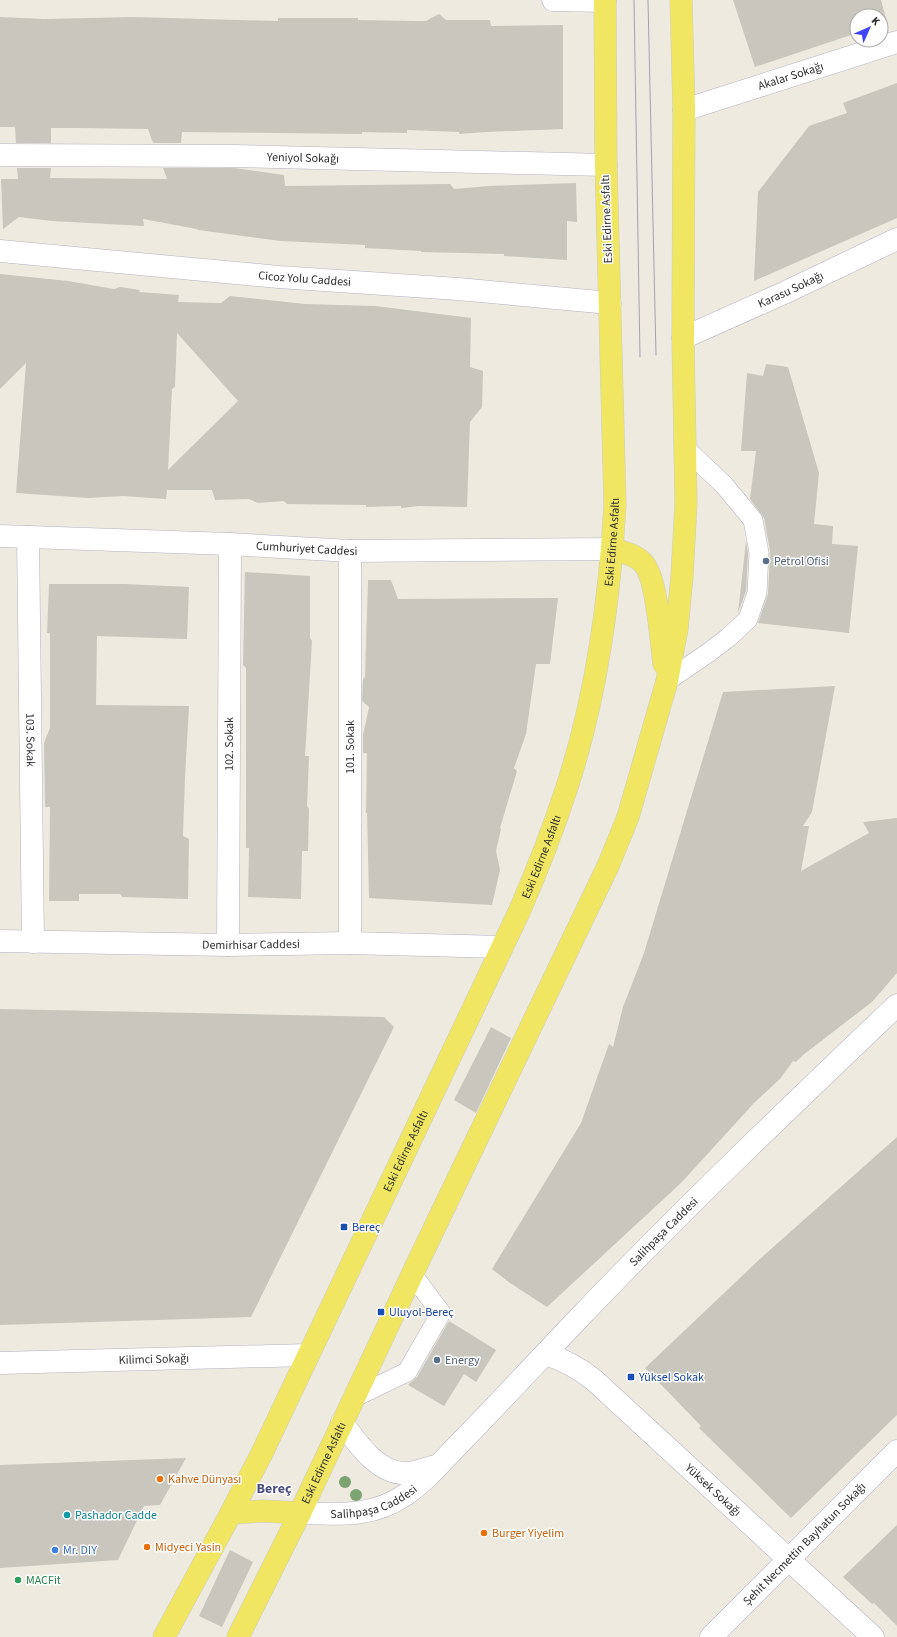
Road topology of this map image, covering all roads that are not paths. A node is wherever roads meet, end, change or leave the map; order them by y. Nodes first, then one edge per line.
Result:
1 (553, 0) edge
2 (605, 0) edge
3 (681, 0) edge
4 (897, 42) edge
5 (684, 110) junction
6 (0, 155) edge
7 (606, 165) junction
8 (897, 239) edge
9 (0, 251) edge
10 (610, 303) junction
11 (683, 338) junction
12 (686, 448) junction
13 (0, 536) edge
14 (28, 537) junction
15 (230, 544) junction
16 (613, 549) junction
17 (350, 550) junction
18 (667, 681) junction
19 (0, 941) edge
20 (33, 942) junction
21 (350, 943) junction
22 (228, 945) junction
23 (501, 947) junction
24 (897, 1005) edge
25 (412, 1274) junction
26 (546, 1354) junction
27 (308, 1355) junction
28 (0, 1363) edge
29 (353, 1398) junction
30 (342, 1422) junction
31 (897, 1451) edge
32 (437, 1466) junction
33 (231, 1513) junction
34 (300, 1513) junction
35 (789, 1560) junction
36 (164, 1637) edge
37 (238, 1637) edge
38 (711, 1637) edge
39 (873, 1637) edge

1 - 2 street
2 - 7 main road, Eski Edirne Asfaltı
3 - 5 main road, Eski Edirne Asfaltı
4 - 5 street, Akalar Sokağı
5 - 11 main road, Eski Edirne Asfaltı
6 - 7 street, Yeniyol Sokağı
7 - 10 main road, Eski Edirne Asfaltı
8 - 11 street, Karasu Sokağı
9 - 10 street, Cicoz Yolu Caddesi
10 - 16 main road, Eski Edirne Asfaltı
11 - 12 main road, Eski Edirne Asfaltı
12 - 18 main road, Eski Edirne Asfaltı
12 - 18 lane
13 - 14 street, Cumhuriyet Caddesi
14 - 15 street, Cumhuriyet Caddesi
14 - 20 street, 103. Sokak
15 - 17 street, Cumhuriyet Caddesi
15 - 22 street, 102. Sokak
16 - 17 street, Cumhuriyet Caddesi
16 - 18 main road
16 - 23 main road, Eski Edirne Asfaltı
17 - 21 street, 101. Sokak
18 - 25 main road, Eski Edirne Asfaltı
19 - 20 street, Demirhisar Caddesi
20 - 22 street, Demirhisar Caddesi
21 - 22 street, Demirhisar Caddesi
21 - 23 street, Demirhisar Caddesi
23 - 27 main road, Eski Edirne Asfaltı
24 - 26 street, Salihpaşa Caddesi
25 - 29 main road, Eski Edirne Asfaltı
25 - 29 lane
26 - 32 street, Salihpaşa Caddesi
26 - 35 street, Yüksek Sokağı
27 - 28 street, Kilimci Sokağı
27 - 33 main road, Eski Edirne Asfaltı
29 - 30 main road, Eski Edirne Asfaltı
30 - 32 street, Salihpaşa Caddesi
30 - 34 main road, Eski Edirne Asfaltı
31 - 35 street, Şehit Necmettin Bayhatun Sokağı
32 - 34 street, Salihpaşa Caddesi
33 - 34 main road
33 - 36 main road, Eski Edirne Asfaltı
34 - 37 main road, Eski Edirne Asfaltı
35 - 38 street, Şehit Necmettin Bayhatun Sokağı
35 - 39 street, Yüksek Sokağı

